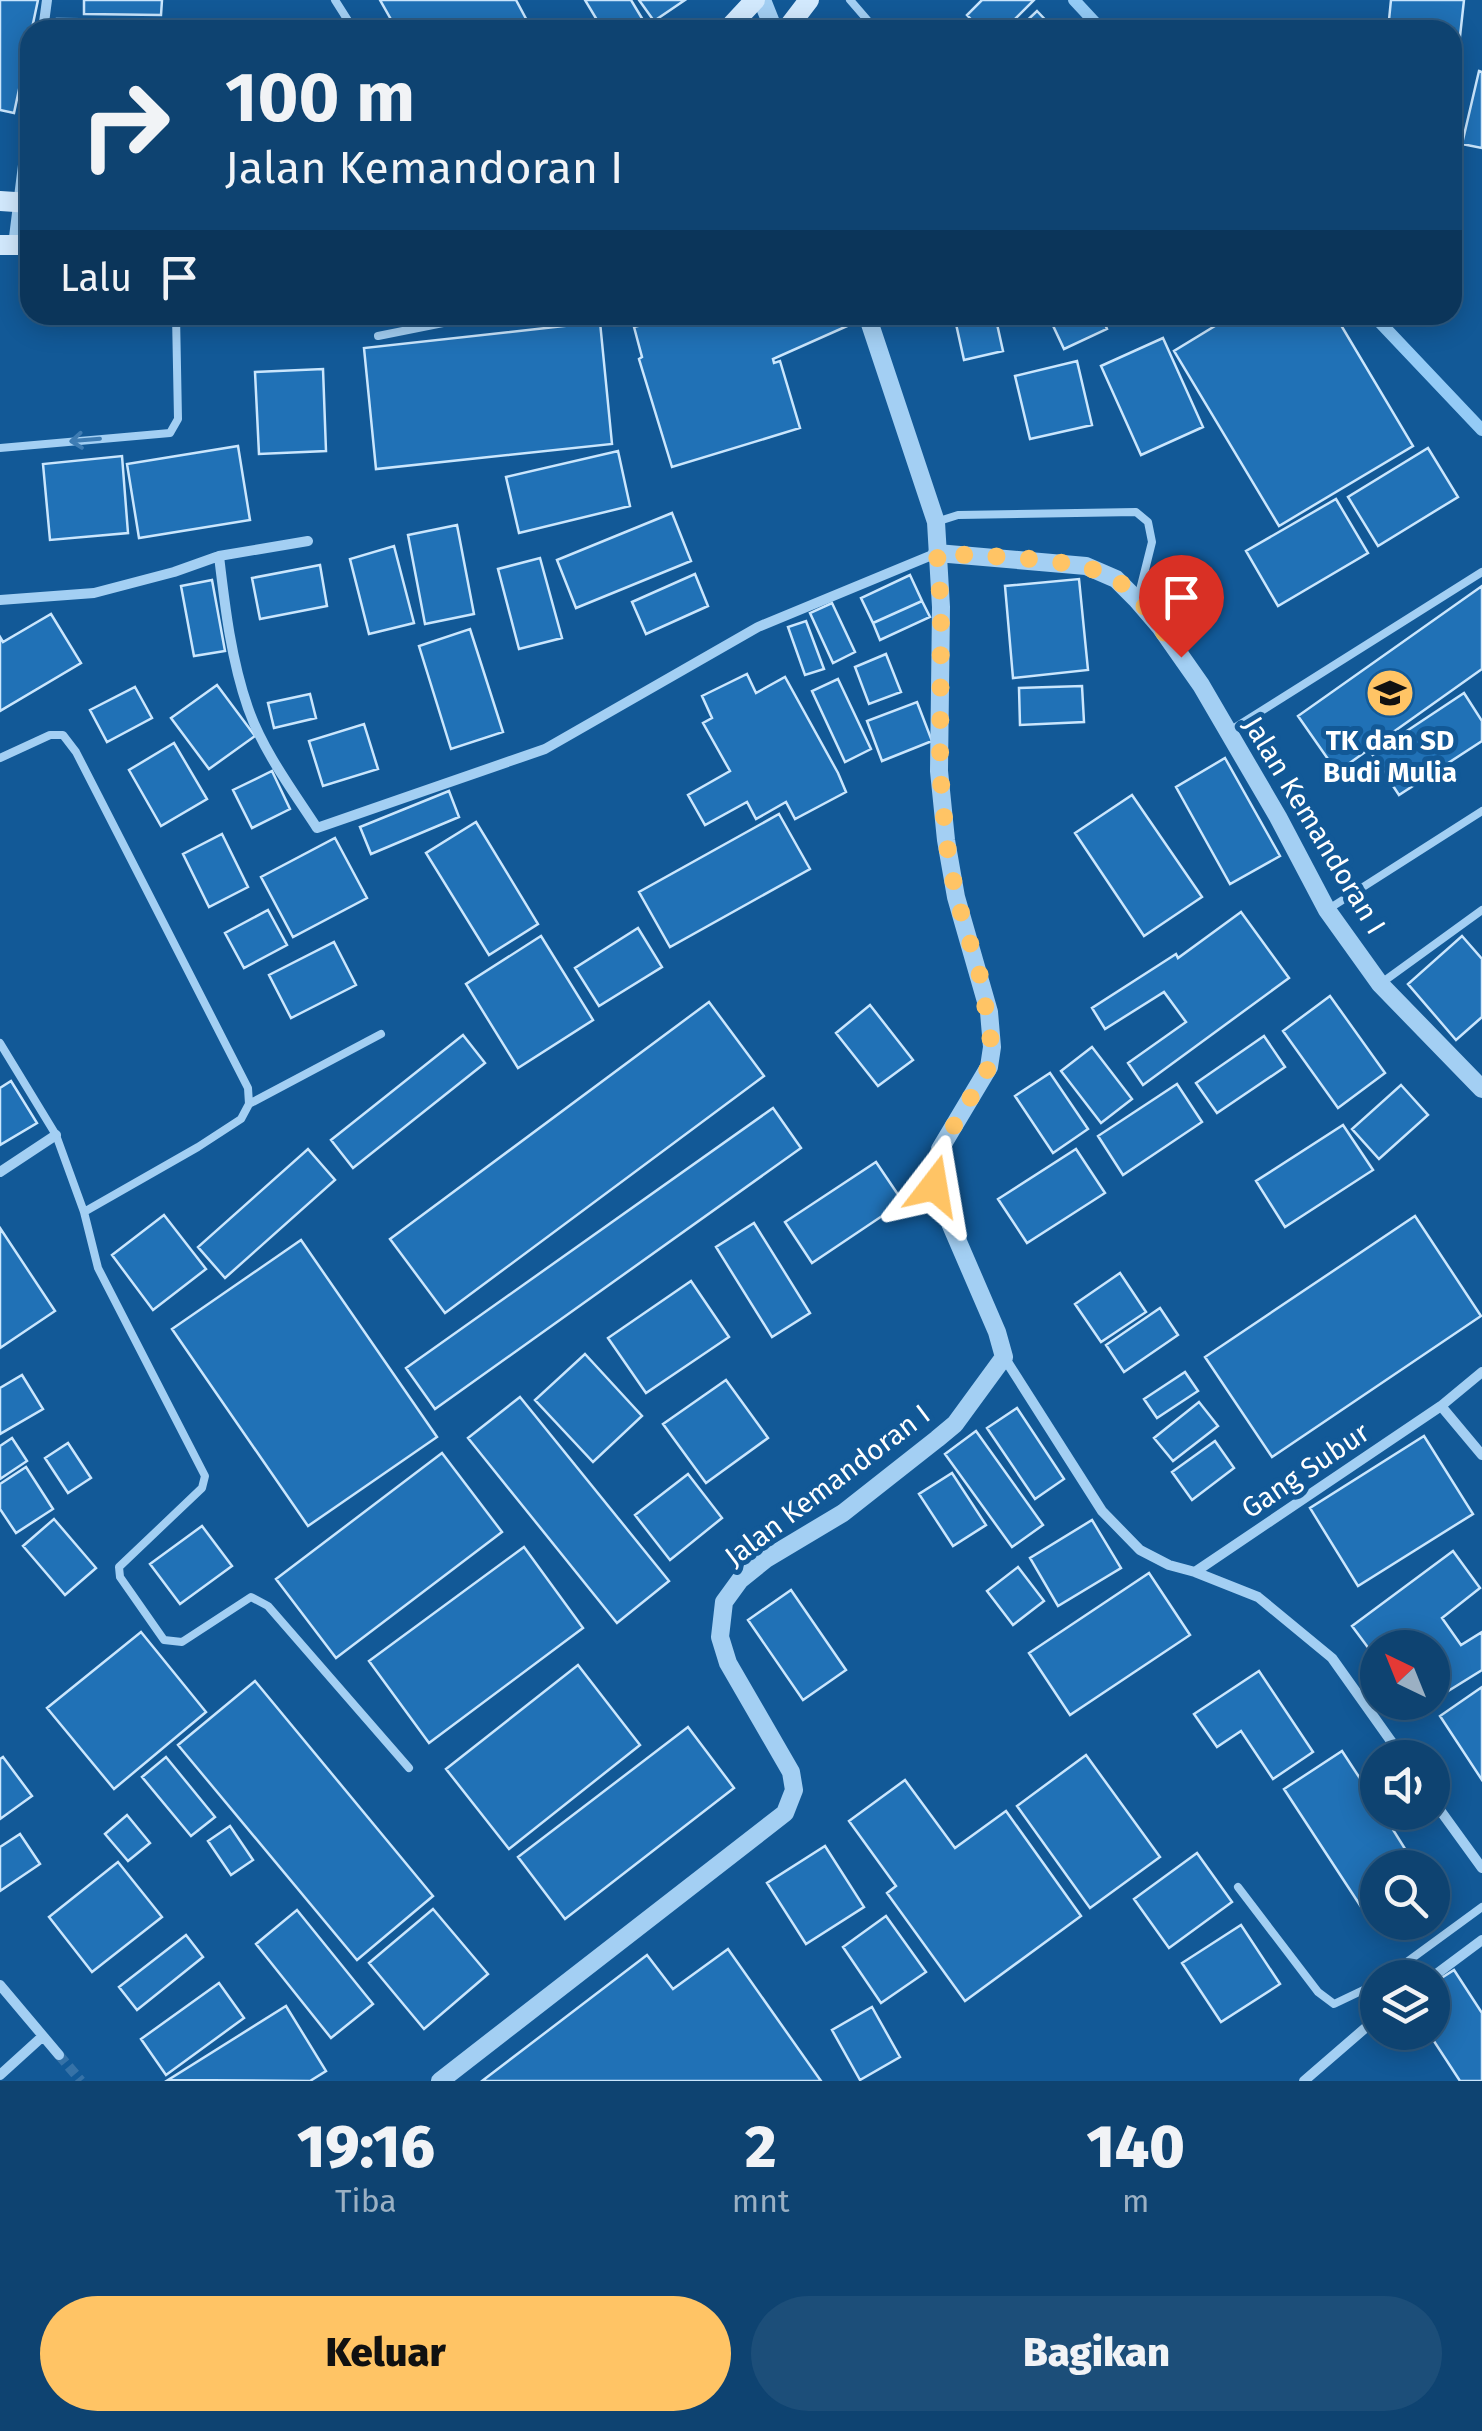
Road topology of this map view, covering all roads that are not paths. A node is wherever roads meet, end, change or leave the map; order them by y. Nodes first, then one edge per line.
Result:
1 (759, 0) edge
2 (809, 0) edge
3 (850, 0) edge
4 (737, 20) edge
5 (794, 20) edge
6 (867, 20) edge
7 (20, 171) edge
8 (15, 202) edge
9 (14, 245) edge
10 (176, 325) edge
11 (433, 325) edge
12 (870, 325) edge
13 (378, 336) dead end
14 (0, 448) edge
15 (936, 522) junction
16 (308, 542) dead end
17 (937, 553) junction
18 (219, 556) junction
19 (1482, 572) edge
20 (0, 600) edge
21 (1137, 600) junction
22 (1228, 732) junction
23 (0, 758) edge
24 (1482, 811) edge
25 (1327, 910) junction
26 (1482, 910) edge
27 (1380, 984) junction
28 (382, 1034) dead end
29 (0, 1044) edge
30 (1482, 1089) edge
31 (248, 1104) junction
32 (56, 1134) junction
33 (0, 1172) edge
34 (84, 1212) junction
35 (1004, 1357) junction
36 (1482, 1372) edge
37 (1441, 1406) junction
38 (1482, 1455) edge
39 (1195, 1572) junction
40 (1390, 1740) edge
41 (409, 1768) dead end
42 (1450, 1824) edge
43 (1482, 1868) edge
44 (1238, 1887) dead end
45 (1482, 1907) edge
46 (1482, 1940) edge
47 (1410, 1960) edge
48 (1450, 1964) edge
49 (0, 1985) edge
50 (1360, 1992) edge
51 (1360, 2033) edge
52 (43, 2036) junction
53 (59, 2055) tunnel mouth
54 (0, 2075) edge
55 (440, 2081) edge
56 (1304, 2081) edge

1 - 4 main road
2 - 5 main road
3 - 6 lane
7 - 8 street
8 - 9 street
10 -> 14 lane
11 - 13 lane
12 - 15 street
15 - 17 street
15 - 21 lane
16 - 18 street
17 - 18 street
17 - 21 street, Jalan Kemandoran I
17 - 35 street
18 - 20 street
19 - 22 lane
21 - 22 street, Jalan Kemandoran I
22 - 25 street, Jalan Kemandoran I
23 - 31 lane
24 - 25 lane
25 - 27 street, Jalan Kemandoran I
26 - 27 lane
27 - 30 street, Jalan Kemandoran I
28 - 31 lane
29 - 32 lane
31 - 34 lane
32 - 33 street
32 - 34 lane
34 - 41 lane
35 - 39 street
35 - 55 street, Jalan Kemandoran I
36 - 37 street, Gang Subur
37 - 38 street
37 - 39 street, Gang Subur
39 - 40 street
42 - 43 street
44 - 50 lane
45 - 47 lane
46 - 48 street
49 - 52 street
51 - 56 street
52 - 53 street
52 - 54 street

